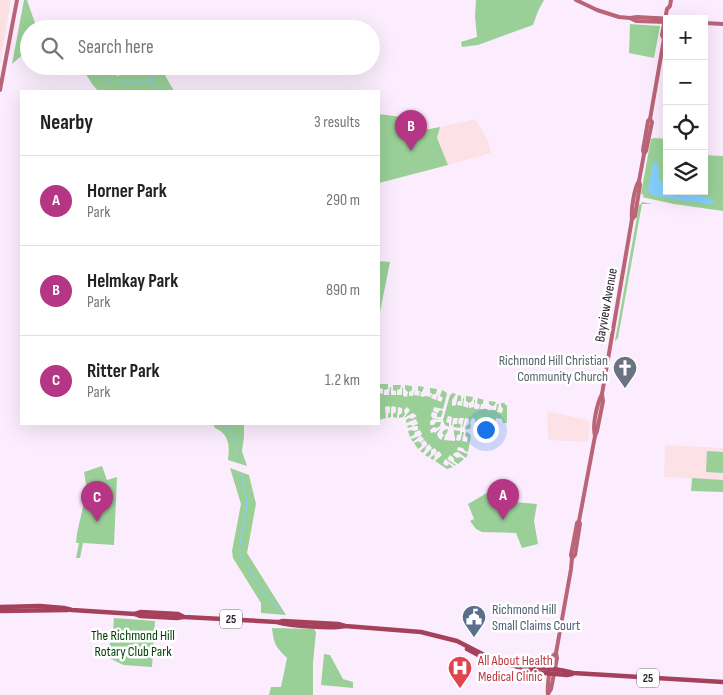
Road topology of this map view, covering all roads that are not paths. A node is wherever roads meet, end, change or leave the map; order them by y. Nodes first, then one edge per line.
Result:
1 (17, 0) edge
2 (576, 0) edge
3 (671, 0) edge
4 (668, 15) edge
5 (663, 19) edge
6 (708, 23) edge
7 (723, 24) edge
8 (663, 45) edge
9 (0, 90) edge
10 (0, 609) edge
11 (552, 672) junction
12 (723, 682) edge
13 (548, 694) edge

1 - 9 main road
2 - 5 main road
3 - 4 main road, Bayview Avenue
6 - 7 main road
8 - 11 main road, Bayview Avenue
10 - 11 main road, 25
11 - 12 main road, 25
11 - 13 main road, Bayview Avenue

